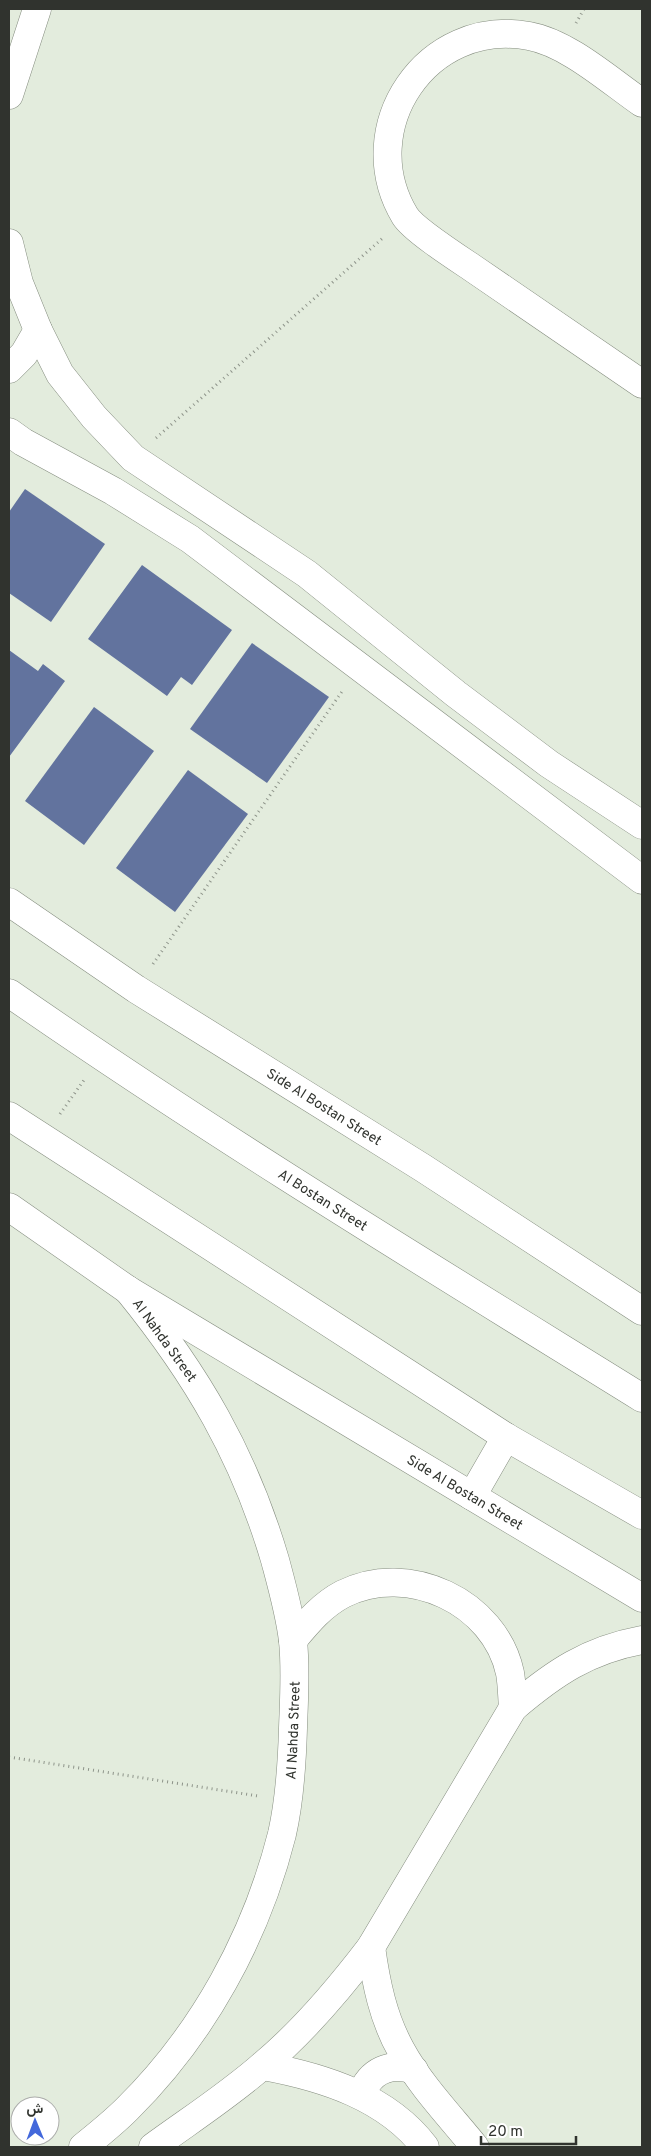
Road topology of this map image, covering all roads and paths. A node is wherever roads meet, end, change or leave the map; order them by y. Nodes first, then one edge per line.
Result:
1 (37, 9) edge
2 (9, 88) edge
3 (642, 103) edge
4 (406, 218) junction
5 (9, 243) edge
6 (38, 330) junction
7 (9, 369) edge
8 (642, 384) edge
9 (9, 432) edge
10 (133, 458) junction
11 (359, 667) junction
12 (642, 826) edge
13 (642, 880) edge
14 (9, 902) edge
15 (136, 989) junction
16 (9, 993) edge
17 (101, 1057) junction
18 (9, 1116) edge
19 (42, 1138) junction
20 (9, 1207) edge
21 (128, 1290) junction
22 (642, 1311) edge
23 (642, 1398) edge
24 (506, 1437) junction
25 (472, 1496) junction
26 (642, 1515) edge
27 (642, 1598) edge
28 (293, 1640) junction
29 (642, 1640) edge
30 (513, 1708) junction
31 (9, 1757) edge
32 (287, 1801) junction
33 (372, 1947) junction
34 (263, 2066) junction
35 (414, 2070) junction
36 (361, 2095) junction
37 (83, 2147) edge
38 (153, 2147) edge
39 (425, 2147) edge
40 (475, 2147) edge

1 - 2 street
3 - 4 street
4 - 8 street
4 - 10 path
5 - 6 street
6 - 7 street
6 - 10 street
9 - 11 street
10 - 12 street
11 - 13 street
11 - 15 path
14 - 15 street, Side Al Bostan Street
15 - 22 street, Side Al Bostan Street
16 - 17 street, Al Bostan Street
17 - 19 path
17 - 23 street, Al Bostan Street
18 - 19 street
19 - 24 street
20 - 21 street, Side Al Bostan Street
21 - 25 street, Side Al Bostan Street
21 - 28 street, Al Nahda Street
24 - 25 street
24 - 26 street
25 - 27 street, Side Al Bostan Street
28 - 30 street
28 - 32 street, Al Nahda Street
29 - 30 street
30 - 33 street
31 - 32 path
32 - 37 street, Al Nahda Street
33 - 34 street
33 - 35 street
34 - 36 street
34 - 38 street
35 - 36 street
35 - 40 street
36 - 39 street

